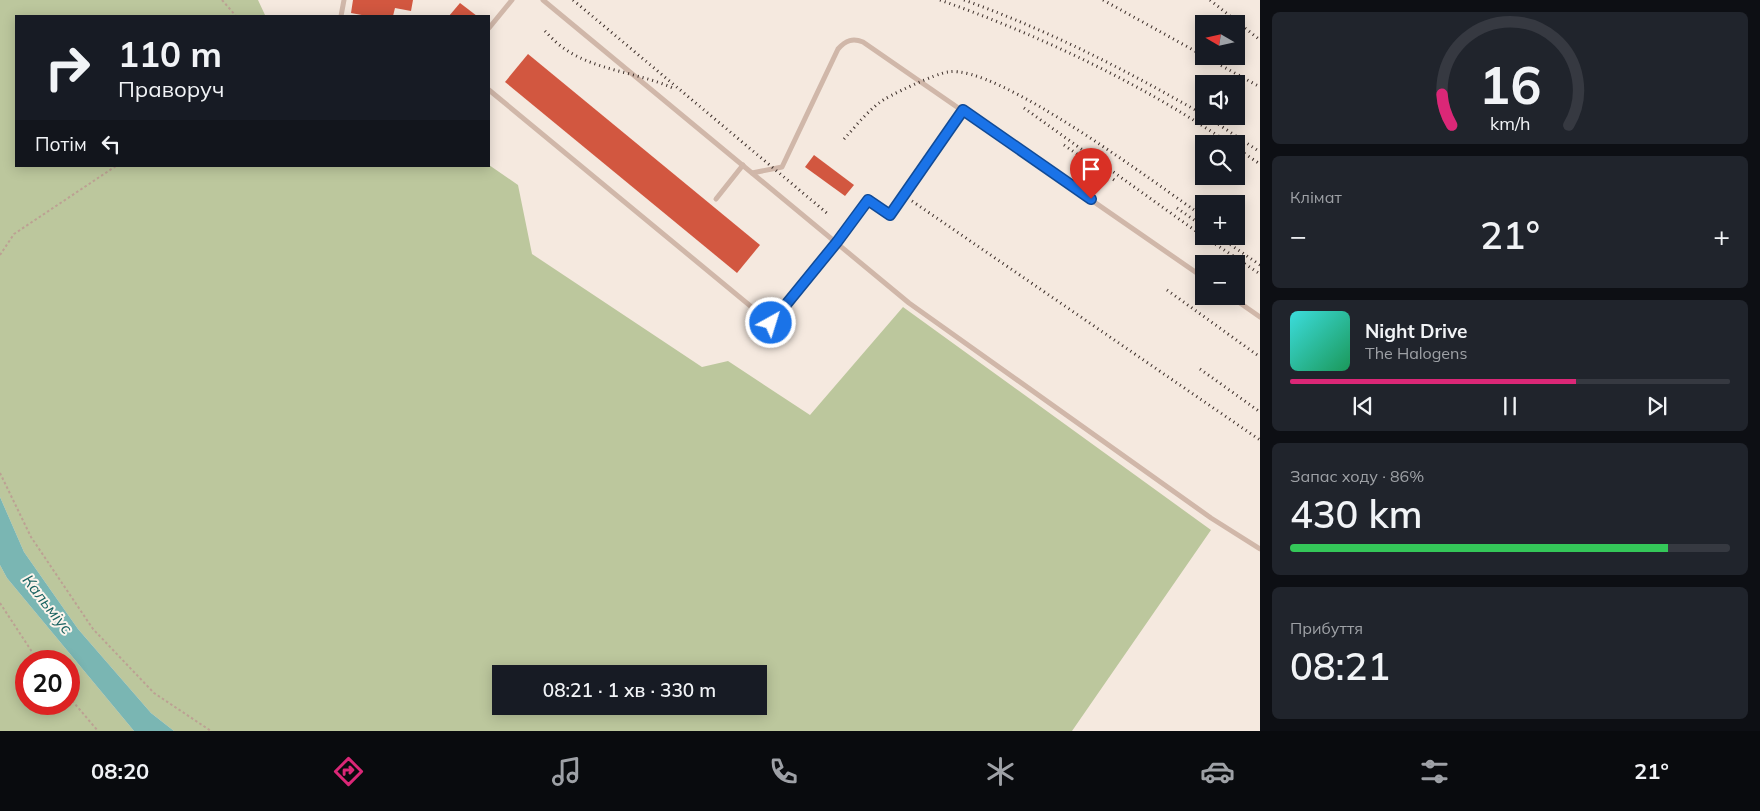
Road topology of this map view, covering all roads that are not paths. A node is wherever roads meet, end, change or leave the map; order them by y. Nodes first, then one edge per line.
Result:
1 (344, 0) edge
2 (512, 0) edge
3 (543, 0) edge
4 (341, 15) edge
5 (490, 27) edge
6 (490, 91) edge
7 (963, 110) junction
8 (743, 165) junction
9 (752, 173) junction
10 (716, 199) dead end
11 (837, 242) junction
12 (1195, 272) edge
13 (1243, 305) edge
14 (1260, 317) edge
15 (1260, 549) edge

1 - 4 lane
2 - 5 lane
3 - 8 lane
6 - 11 lane
7 - 9 lane
7 - 11 lane
7 - 12 lane
8 - 9 lane
8 - 10 lane
9 - 11 lane
11 - 15 lane
13 - 14 lane

